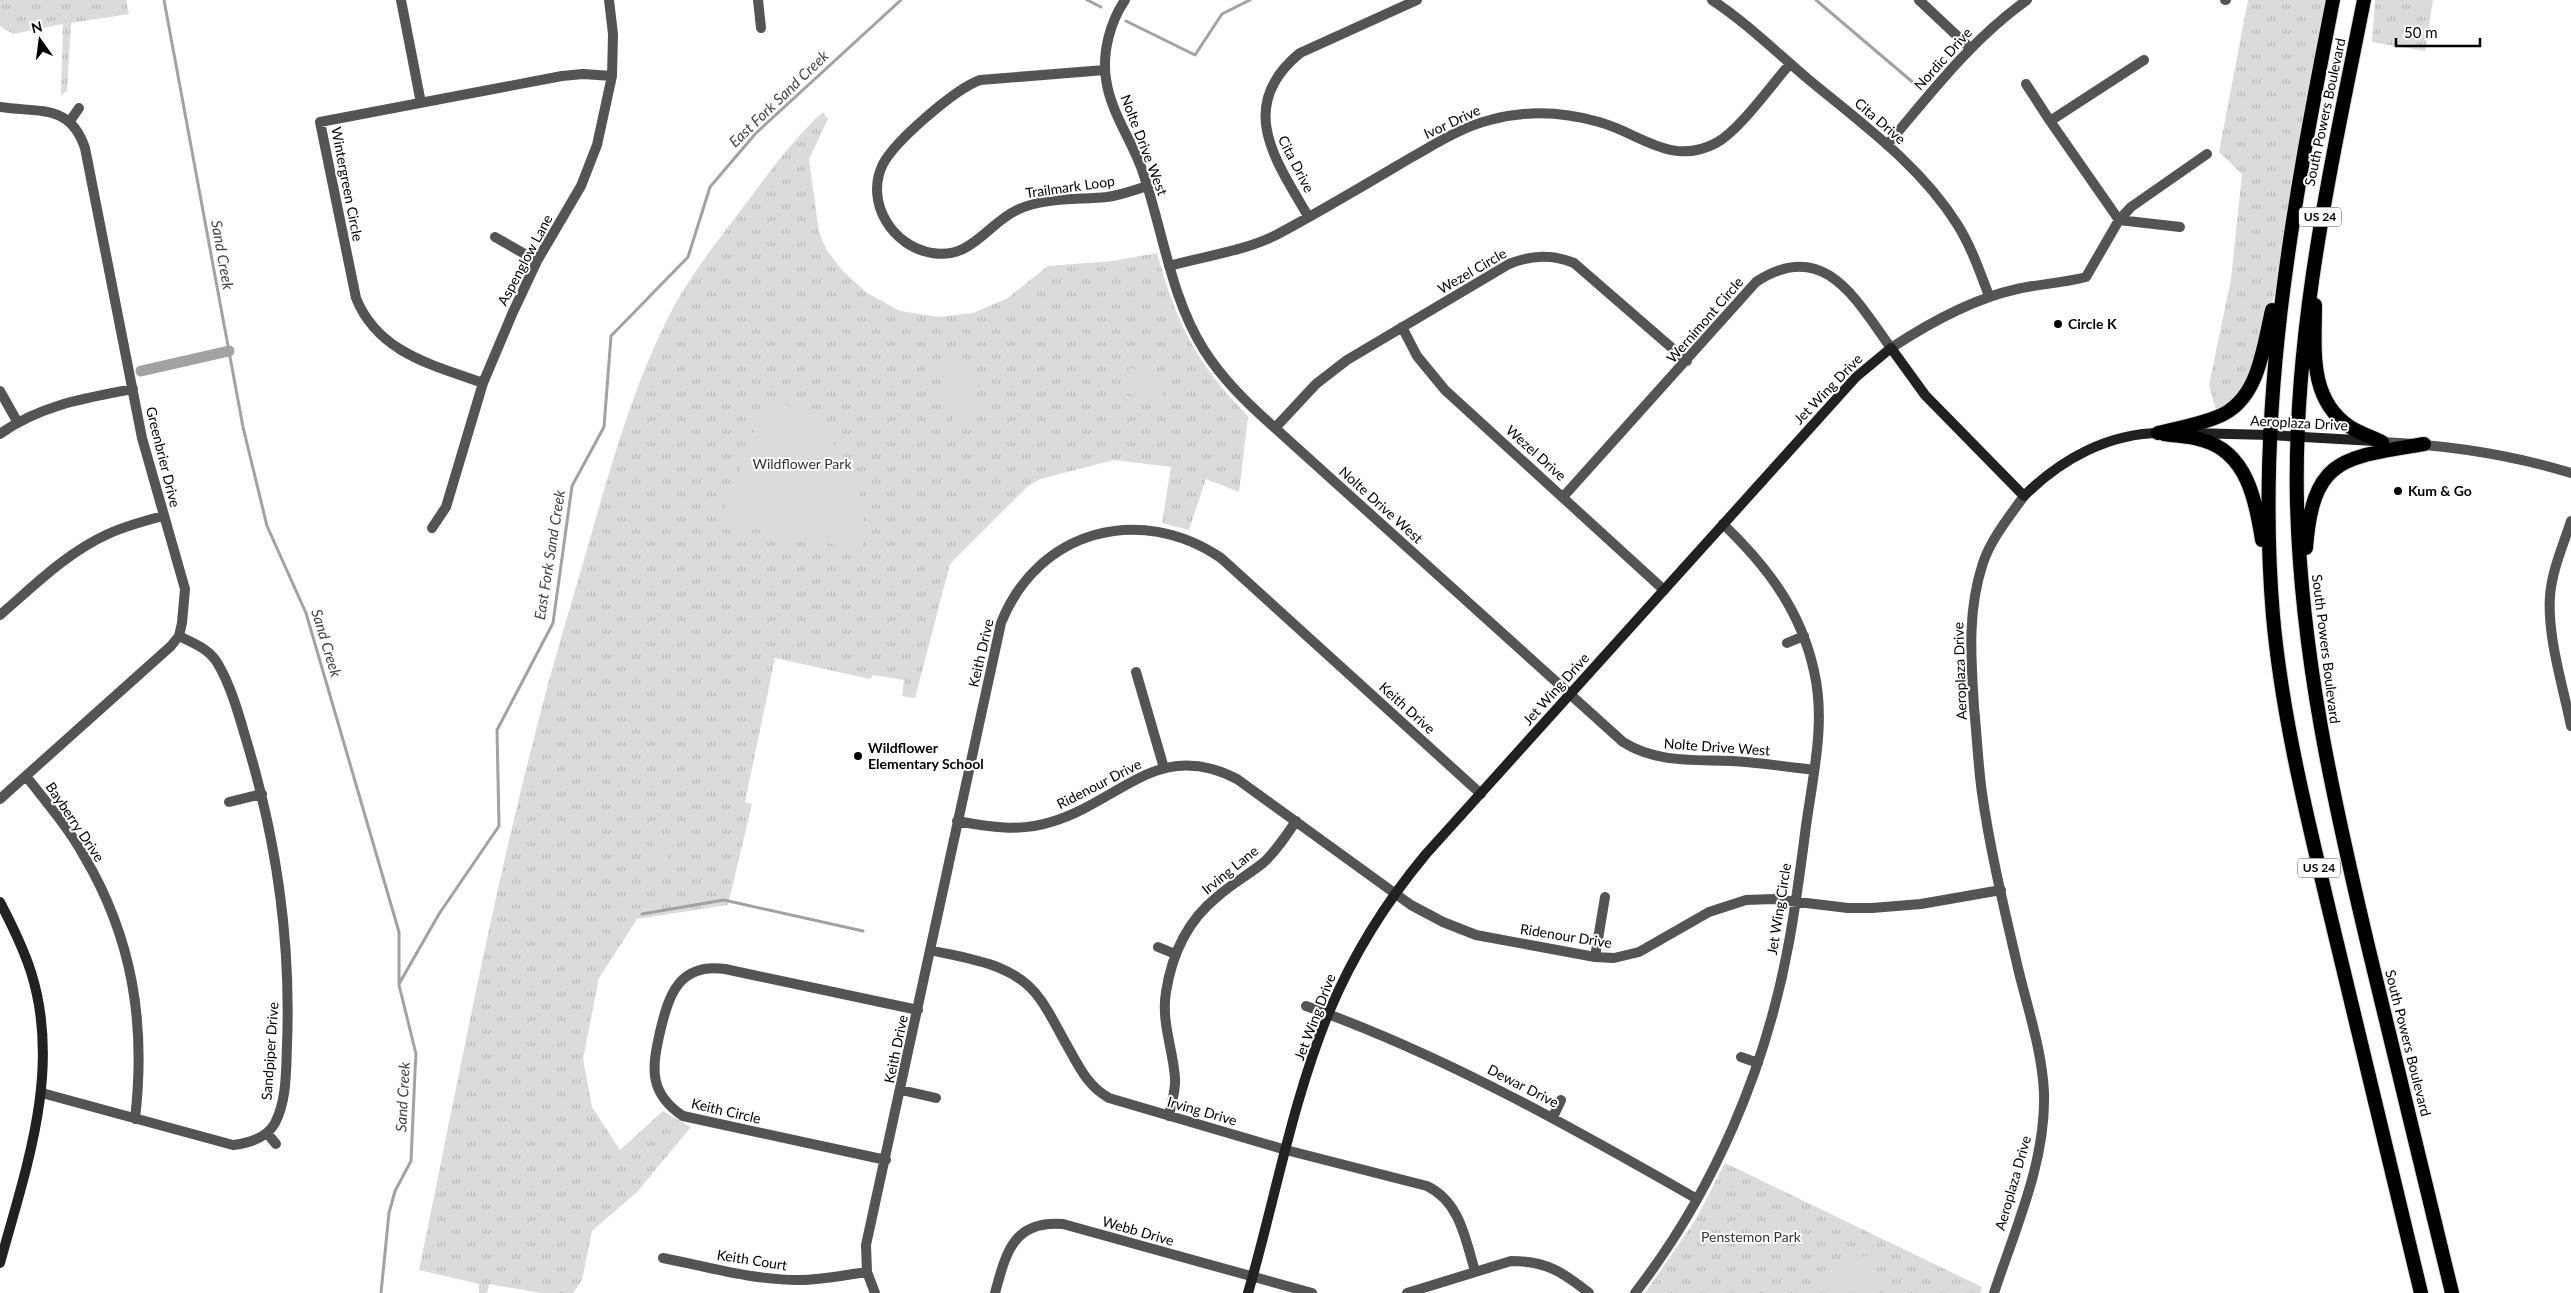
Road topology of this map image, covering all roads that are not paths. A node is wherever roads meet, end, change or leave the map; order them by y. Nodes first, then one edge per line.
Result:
1 (401, 0) edge
2 (609, 0) edge
3 (758, 0) edge
4 (1126, 0) edge
5 (1417, 0) edge
6 (1712, 0) edge
7 (1919, 0) edge
8 (2027, 0) edge
9 (2334, 0) edge
10 (2364, 0) edge
11 (761, 28) dead end
12 (1970, 48) junction
13 (2144, 60) dead end
14 (1790, 64) junction
15 (1105, 70) junction
16 (612, 76) junction
17 (2026, 84) dead end
18 (421, 103) junction
19 (0, 107) edge
20 (80, 108) dead end
21 (70, 121) junction
22 (2050, 121) junction
23 (1887, 145) junction
24 (2207, 154) dead end
25 (1147, 186) junction
26 (1308, 216) junction
27 (2320, 219) junction
28 (2118, 220) junction
29 (2180, 227) dead end
30 (2290, 231) junction
31 (495, 237) dead end
32 (538, 261) junction
33 (1169, 266) junction
34 (1989, 296) junction
35 (1402, 327) junction
36 (1891, 348) junction
37 (1687, 361) junction
38 (484, 382) junction
39 (133, 389) junction
40 (0, 391) edge
41 (18, 423) junction
42 (1275, 428) junction
43 (2158, 433) junction
44 (0, 434) edge
45 (2269, 435) junction
46 (2298, 437) junction
47 (2382, 442) junction
48 (2424, 444) junction
49 (2571, 473) edge
50 (2024, 496) junction
51 (1563, 497) junction
52 (163, 516) junction
53 (2571, 521) edge
54 (1723, 524) junction
55 (432, 528) dead end
56 (1664, 590) junction
57 (2273, 614) junction
58 (0, 616) edge
59 (2304, 624) junction
60 (179, 636) junction
61 (1804, 636) junction
62 (1787, 643) dead end
63 (1136, 672) dead end
64 (1569, 694) junction
65 (2571, 726) edge
66 (1164, 768) junction
67 (1814, 770) junction
68 (26, 776) junction
69 (262, 794) junction
70 (1481, 794) junction
71 (0, 799) edge
72 (229, 802) dead end
73 (957, 821) junction
74 (1296, 821) junction
75 (2001, 890) junction
76 (1396, 892) junction
77 (1605, 897) dead end
78 (1796, 900) junction
79 (0, 902) edge
80 (1158, 946) dead end
81 (930, 950) junction
82 (1175, 954) junction
83 (1595, 957) junction
84 (1306, 1006) dead end
85 (918, 1010) junction
86 (1328, 1014) junction
87 (1741, 1057) dead end
88 (1758, 1063) junction
89 (901, 1090) junction
90 (42, 1093) junction
91 (936, 1098) dead end
92 (1561, 1100) dead end
93 (1169, 1116) junction
94 (1553, 1117) junction
95 (135, 1119) junction
96 (266, 1133) junction
97 (276, 1144) dead end
98 (1286, 1150) junction
99 (886, 1160) junction
100 (1697, 1199) junction
101 (663, 1258) dead end
102 (0, 1263) edge
103 (1475, 1271) junction
104 (867, 1272) junction
105 (1252, 1277) junction
106 (875, 1293) edge
107 (995, 1293) edge
108 (1248, 1293) edge
109 (1312, 1293) edge
110 (1407, 1293) edge
111 (1589, 1293) edge
112 (1635, 1293) edge
113 (1994, 1293) edge
114 (2421, 1293) edge
115 (2452, 1293) edge

1 - 18 street
2 - 16 street, Aspenglow Lane
3 - 11 street
4 - 15 street, Nolte Drive West
5 - 26 street, Cita Drive
6 - 14 street, Cita Drive
7 - 12 street
8 - 12 street, Nordic Drive
9 - 30 highway, South Powers Boulevard / US 24
10 - 27 highway, South Powers Boulevard / US 24
12 - 23 street, Nordic Drive
13 - 22 street
14 - 23 street, Cita Drive
14 - 26 street, Ivor Drive
15 - 25 street, Nolte Drive West
15 - 25 street, Trailmark Loop
16 - 18 street, Wintergreen Circle
16 - 32 street, Aspenglow Lane
17 - 22 street
18 - 38 street, Wintergreen Circle
19 - 21 street
20 - 21 street
21 - 39 street, Greenbrier Drive
22 - 28 street
23 - 34 street, Cita Drive
24 - 28 street
25 - 33 street, Nolte Drive West
26 - 33 street, Ivor Drive
27 - 46 highway, South Powers Boulevard / US 24
27 - 47 highway
28 - 29 street
28 - 34 street, Jet Wing Drive
30 - 43 highway
30 - 45 highway, South Powers Boulevard / US 24
31 - 32 street
32 - 38 street, Aspenglow Lane
33 - 42 street, Nolte Drive West
34 - 36 street, Jet Wing Drive
35 - 37 street, Wezel Circle
35 - 42 street, Wezel Circle
35 - 51 street, Wezel Drive
36 - 37 street, Wernimont Circle
36 - 50 main road, Wernimont Circle
36 - 54 main road, Jet Wing Drive
37 - 51 street, Wernimont Circle
38 - 55 street, Aspenglow Lane
39 - 41 street
39 - 52 street, Greenbrier Drive
40 - 41 street
41 - 44 street
42 - 64 street, Nolte Drive West
43 - 45 main road, Aeroplaza Drive
43 - 50 main road, Aeroplaza Drive
43 - 57 highway
45 - 46 main road, Aeroplaza Drive
45 - 57 highway, South Powers Boulevard / US 24
46 - 47 main road, Aeroplaza Drive
46 - 59 highway, South Powers Boulevard / US 24
47 - 48 street, Aeroplaza Drive
48 - 49 street, Aeroplaza Drive
48 - 59 highway
50 - 75 street, Aeroplaza Drive
51 - 56 street, Wezel Drive
52 - 58 street
52 - 60 street, Greenbrier Drive
53 - 65 street
54 - 56 main road, Jet Wing Drive
54 - 61 street, Jet Wing Circle
56 - 64 main road, Jet Wing Drive
57 - 114 highway, South Powers Boulevard / US 24
59 - 115 highway, South Powers Boulevard / US 24
60 - 68 street, Greenbrier Drive
60 - 69 street, Sandpiper Drive
61 - 62 street
61 - 67 street, Jet Wing Circle
63 - 66 street, Ridenour Drive
64 - 67 street, Nolte Drive West
64 - 70 main road, Jet Wing Drive
66 - 73 street, Ridenour Drive
66 - 74 street, Ridenour Drive
67 - 78 street, Jet Wing Circle
68 - 71 street, Greenbrier Drive
68 - 95 street, Bayberry Drive
69 - 72 street
69 - 96 street, Sandpiper Drive
70 - 73 street, Keith Drive
70 - 76 main road, Jet Wing Drive
73 - 81 street, Keith Drive
74 - 76 street, Ridenour Drive
74 - 82 street, Irving Lane
75 - 78 street, Ridenour Drive
75 - 113 street, Aeroplaza Drive
76 - 83 street, Ridenour Drive
76 - 86 main road, Jet Wing Drive
77 - 83 street
78 - 83 street, Ridenour Drive
78 - 88 street, Jet Wing Circle
79 - 90 main road
80 - 82 street
81 - 85 street, Keith Drive
81 - 93 street, Irving Drive
82 - 93 street, Irving Lane
84 - 86 street, Dewar Drive
85 - 89 street, Keith Drive
85 - 99 street, Keith Circle
86 - 94 street, Dewar Drive
86 - 98 main road, Jet Wing Drive
87 - 88 street
88 - 100 street, Jet Wing Circle
89 - 91 street
89 - 99 street, Keith Drive
90 - 95 street
90 - 102 main road
92 - 94 street
93 - 98 street, Irving Drive
94 - 100 street, Dewar Drive
95 - 96 street
96 - 97 street
98 - 103 street, Irving Drive
98 - 105 main road, Jet Wing Drive
99 - 104 street, Keith Drive
100 - 112 street, Jet Wing Circle
101 - 104 street, Keith Court
103 - 110 street
103 - 111 street
104 - 106 street, Keith Drive
105 - 107 street, Webb Drive
105 - 108 main road, Jet Wing Drive
105 - 109 street, Webb Drive

